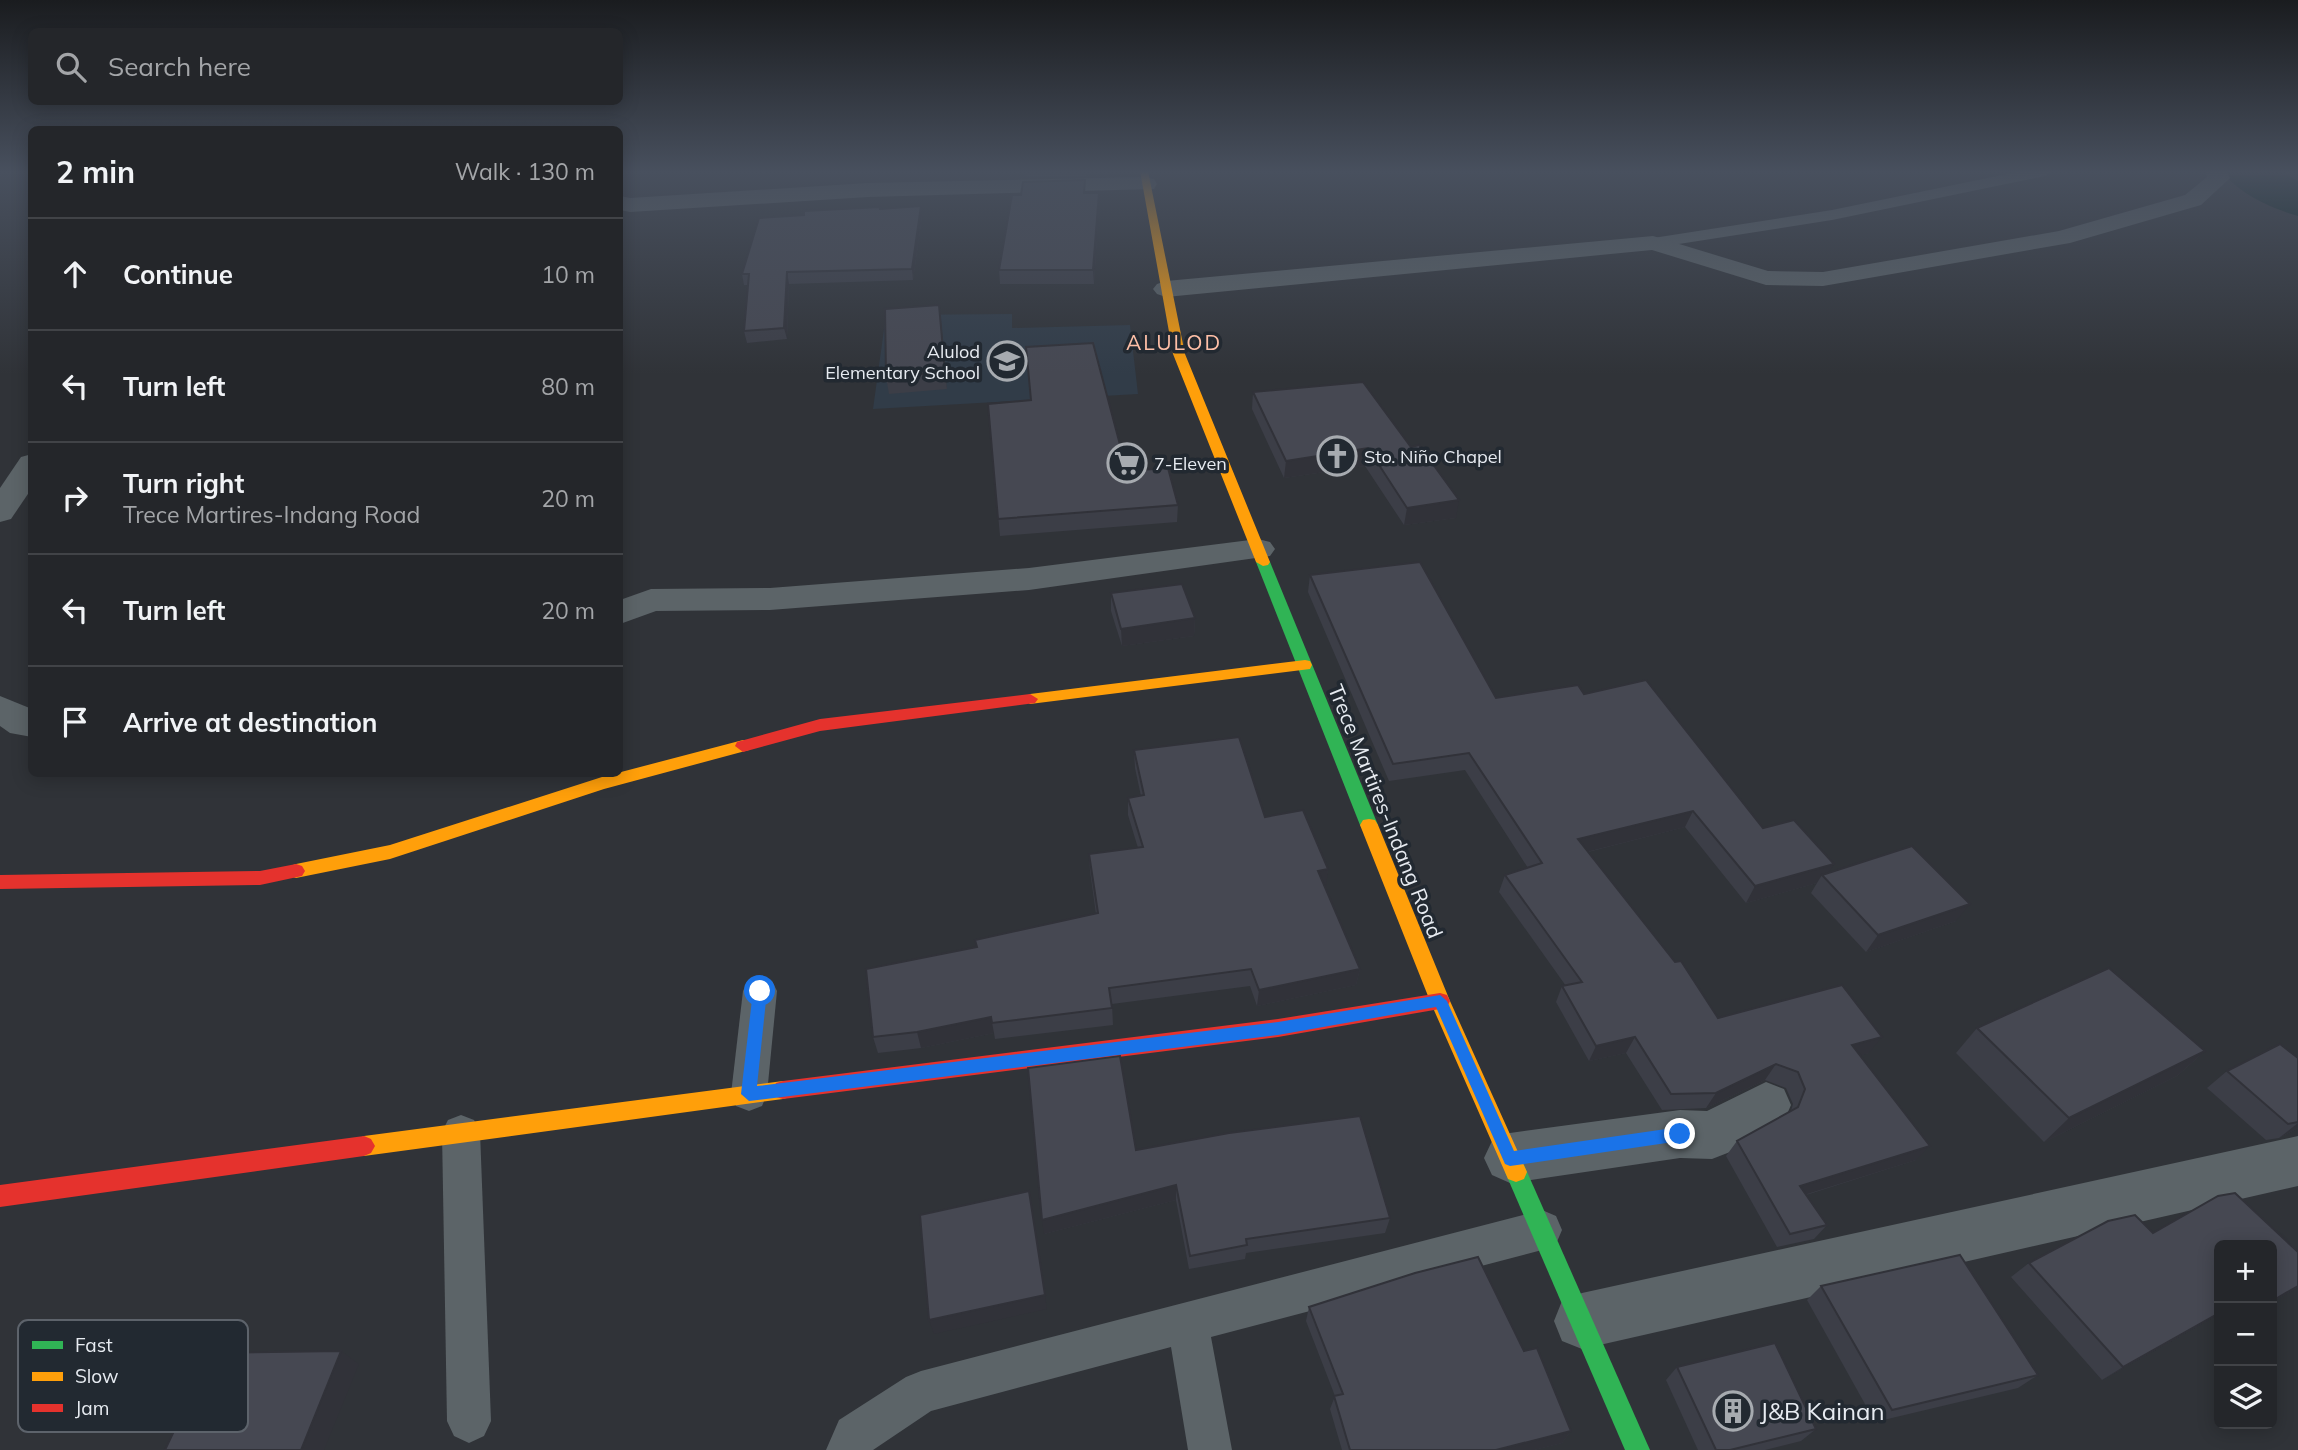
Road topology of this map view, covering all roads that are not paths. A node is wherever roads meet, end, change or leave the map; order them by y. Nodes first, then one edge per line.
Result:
1 (1157, 239) edge
2 (1681, 239) edge
3 (2058, 239) edge
4 (1653, 243) junction
5 (1166, 289) junction
6 (28, 469) edge
7 (0, 512) edge
8 (1258, 549) junction
9 (623, 612) edge
10 (1305, 665) junction
11 (0, 709) edge
12 (28, 723) edge
13 (0, 882) edge
14 (760, 991) dead end
15 (1440, 1001) junction
16 (749, 1094) junction
17 (1766, 1105) dead end
18 (461, 1132) junction
19 (1510, 1158) junction
20 (2298, 1161) edge
21 (0, 1196) edge
22 (1542, 1230) junction
23 (1582, 1321) junction
24 (1188, 1323) junction
25 (469, 1421) dead end
26 (848, 1450) edge
27 (1210, 1450) edge
28 (1638, 1450) edge

1 - 5 street, Trece Martires-Indang Road
2 - 4 lane
3 - 4 street
4 - 5 street
5 - 8 street, Trece Martires-Indang Road
6 - 7 street
8 - 9 street
8 - 10 street, Trece Martires-Indang Road
10 - 13 street
10 - 15 street, Trece Martires-Indang Road
11 - 12 street
14 - 16 lane
15 - 16 street
15 - 19 street, Trece Martires-Indang Road
16 - 18 street
17 - 19 street
18 - 21 street
18 - 25 lane
19 - 22 street, Trece Martires-Indang Road
20 - 23 street
22 - 23 street, Trece Martires-Indang Road
22 - 24 lane
23 - 28 street, Trece Martires-Indang Road
24 - 26 lane
24 - 27 lane

